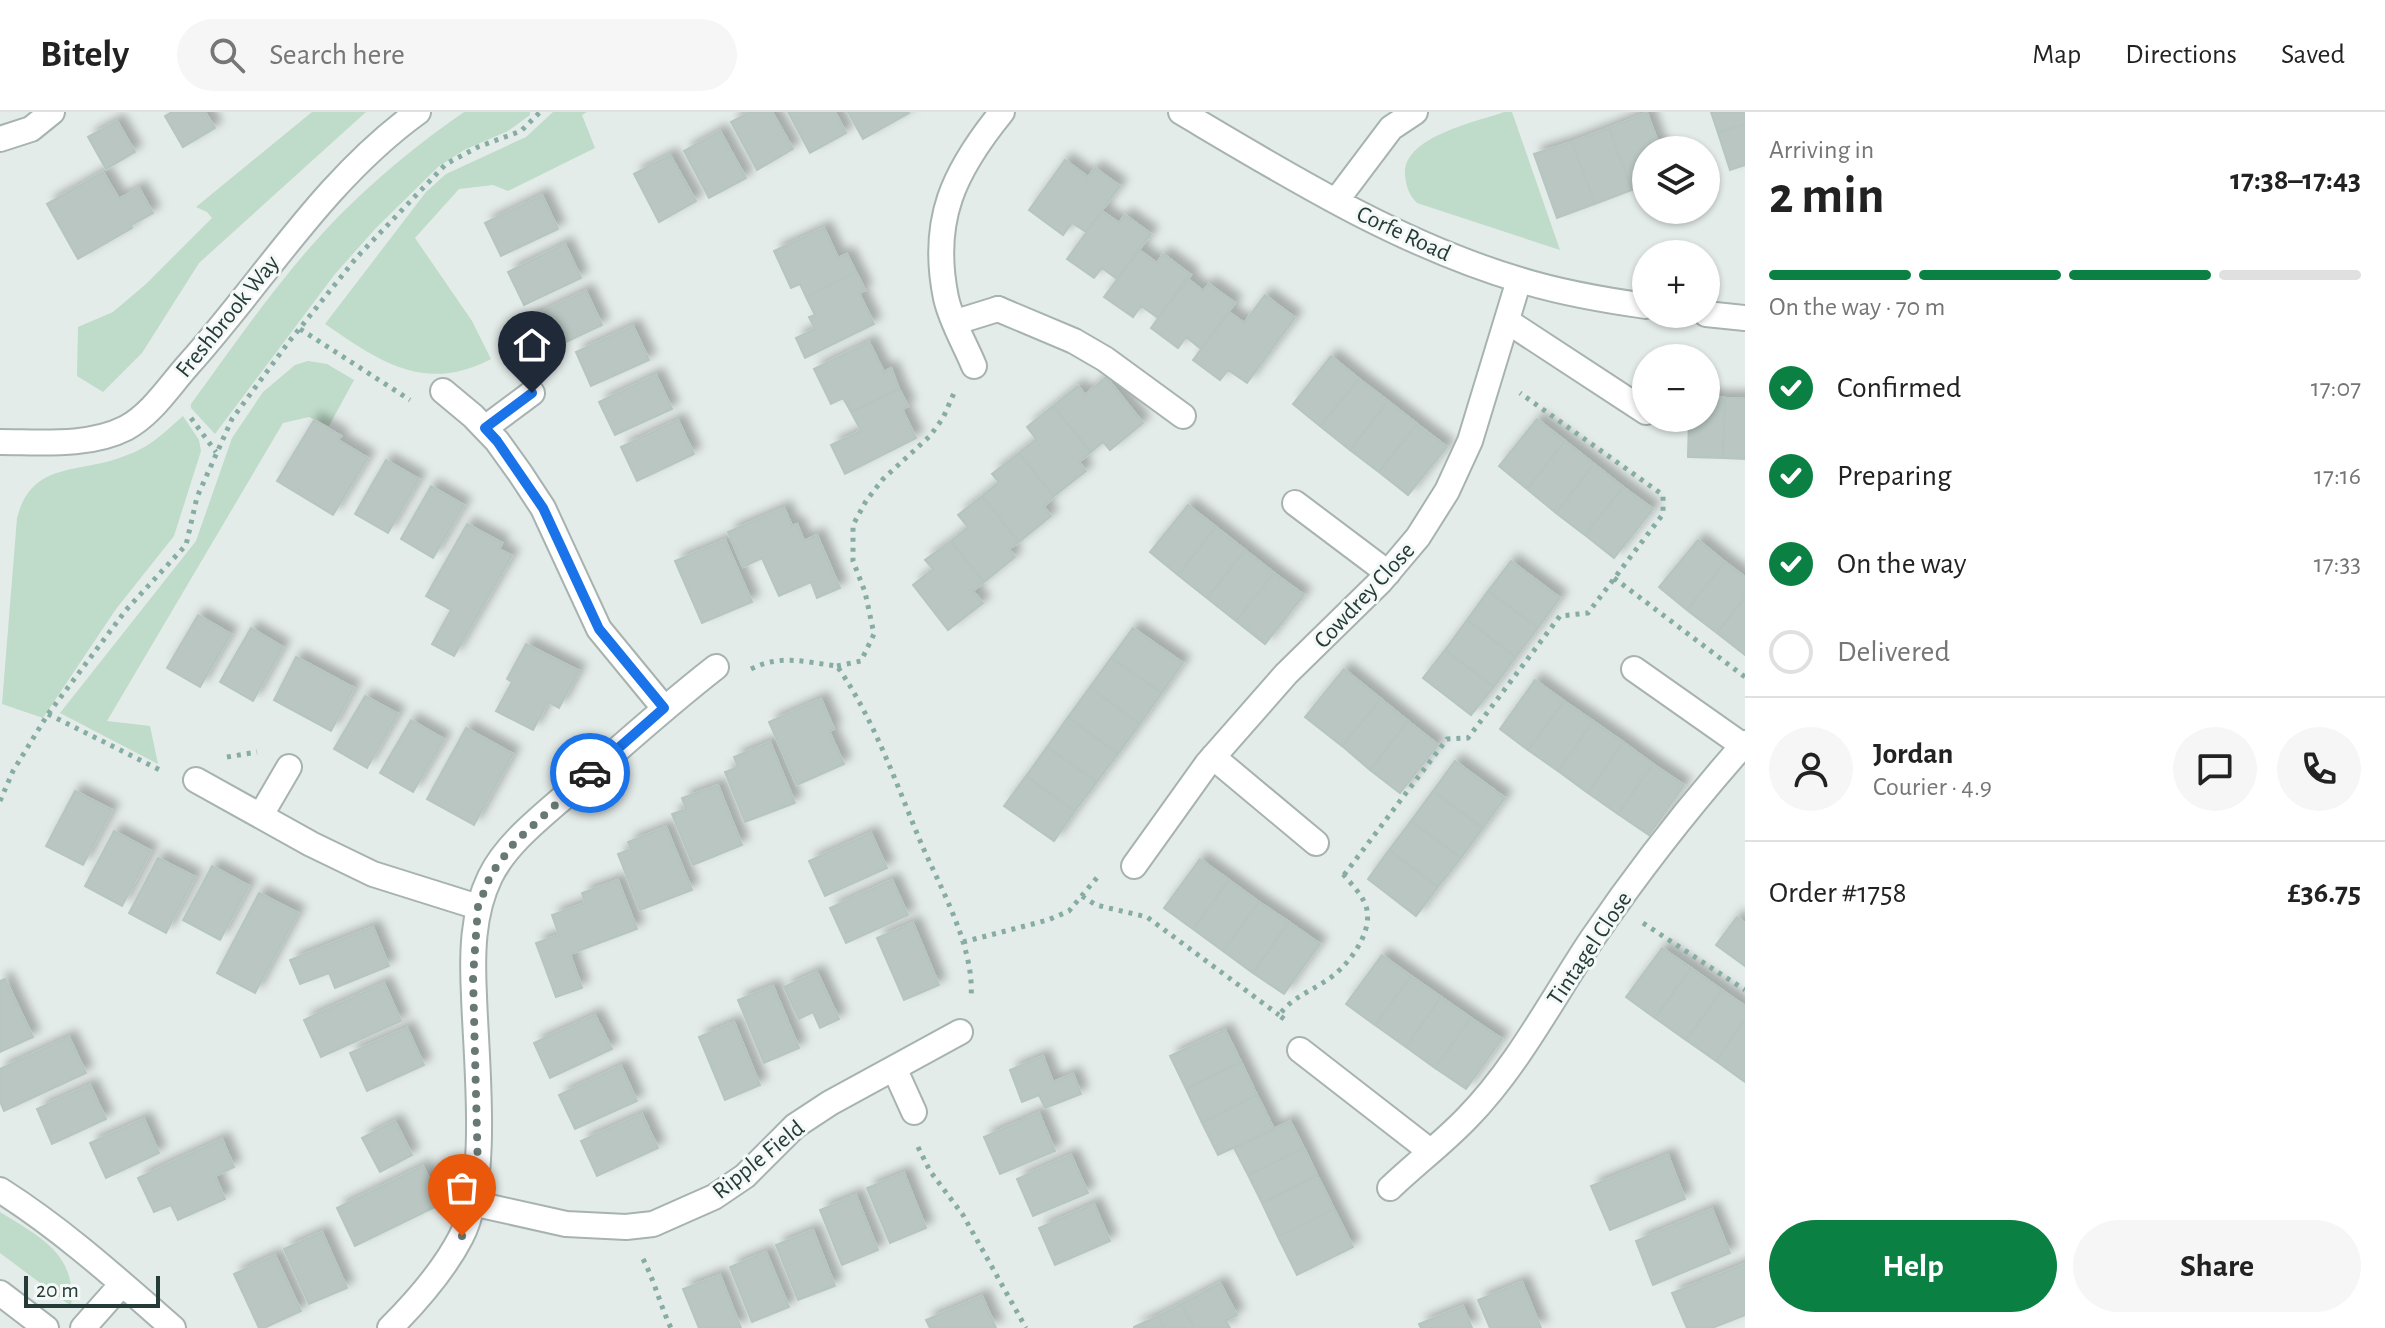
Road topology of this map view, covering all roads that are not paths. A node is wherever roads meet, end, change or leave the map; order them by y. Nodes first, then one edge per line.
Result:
1 (52, 112) edge
2 (418, 112) edge
3 (1002, 112) edge
4 (1181, 112) edge
5 (1415, 112) edge
6 (0, 139) edge
7 (1336, 201) junction
8 (1519, 280) junction
9 (1632, 304) edge
10 (1720, 315) edge
11 (1745, 318) edge
12 (1507, 321) junction
13 (956, 322) junction
14 (974, 366) road end
15 (443, 391) road end
16 (532, 393) dead end
17 (1632, 403) edge
18 (1183, 416) dead end
19 (485, 428) junction
20 (0, 442) edge
21 (1295, 503) dead end
22 (1388, 573) junction
23 (716, 667) road end
24 (1634, 669) dead end
25 (664, 708) junction
26 (1744, 744) edge
27 (1213, 757) junction
28 (289, 767) dead end
29 (196, 780) road end
30 (261, 815) junction
31 (1316, 843) road end
32 (1134, 866) road end
33 (478, 907) junction
34 (960, 1032) road end
35 (1300, 1050) road end
36 (895, 1070) junction
37 (914, 1112) road end
38 (1430, 1151) junction
39 (1390, 1188) dead end
40 (0, 1190) edge
41 (472, 1203) junction
42 (122, 1284) junction
43 (0, 1293) edge
44 (46, 1328) edge
45 (83, 1328) edge
46 (173, 1328) edge
47 (390, 1328) edge

1 - 6 street
2 - 20 street, Freshbrook Way
3 - 13 street
4 - 7 street, Corfe Road
5 - 7 street
7 - 8 street, Corfe Road
8 - 9 street, Corfe Road
8 - 12 street, Cowdrey Close
10 - 11 street
12 - 17 street
12 - 22 street, Cowdrey Close
13 - 14 street
13 - 18 street
15 - 19 street
16 - 19 street
19 - 25 street
21 - 22 street
22 - 27 street, Cowdrey Close
23 - 25 street
24 - 26 street
25 - 33 street
26 - 38 street, Tintagel Close
27 - 31 street
27 - 32 street, Cowdrey Close
28 - 30 street
29 - 30 street
30 - 33 street
33 - 41 street
34 - 36 street, Ripple Field
35 - 38 street
36 - 37 street
36 - 41 street, Ripple Field
38 - 39 street, Tintagel Close
40 - 42 street
41 - 47 street
42 - 45 street
42 - 46 street
43 - 44 street

